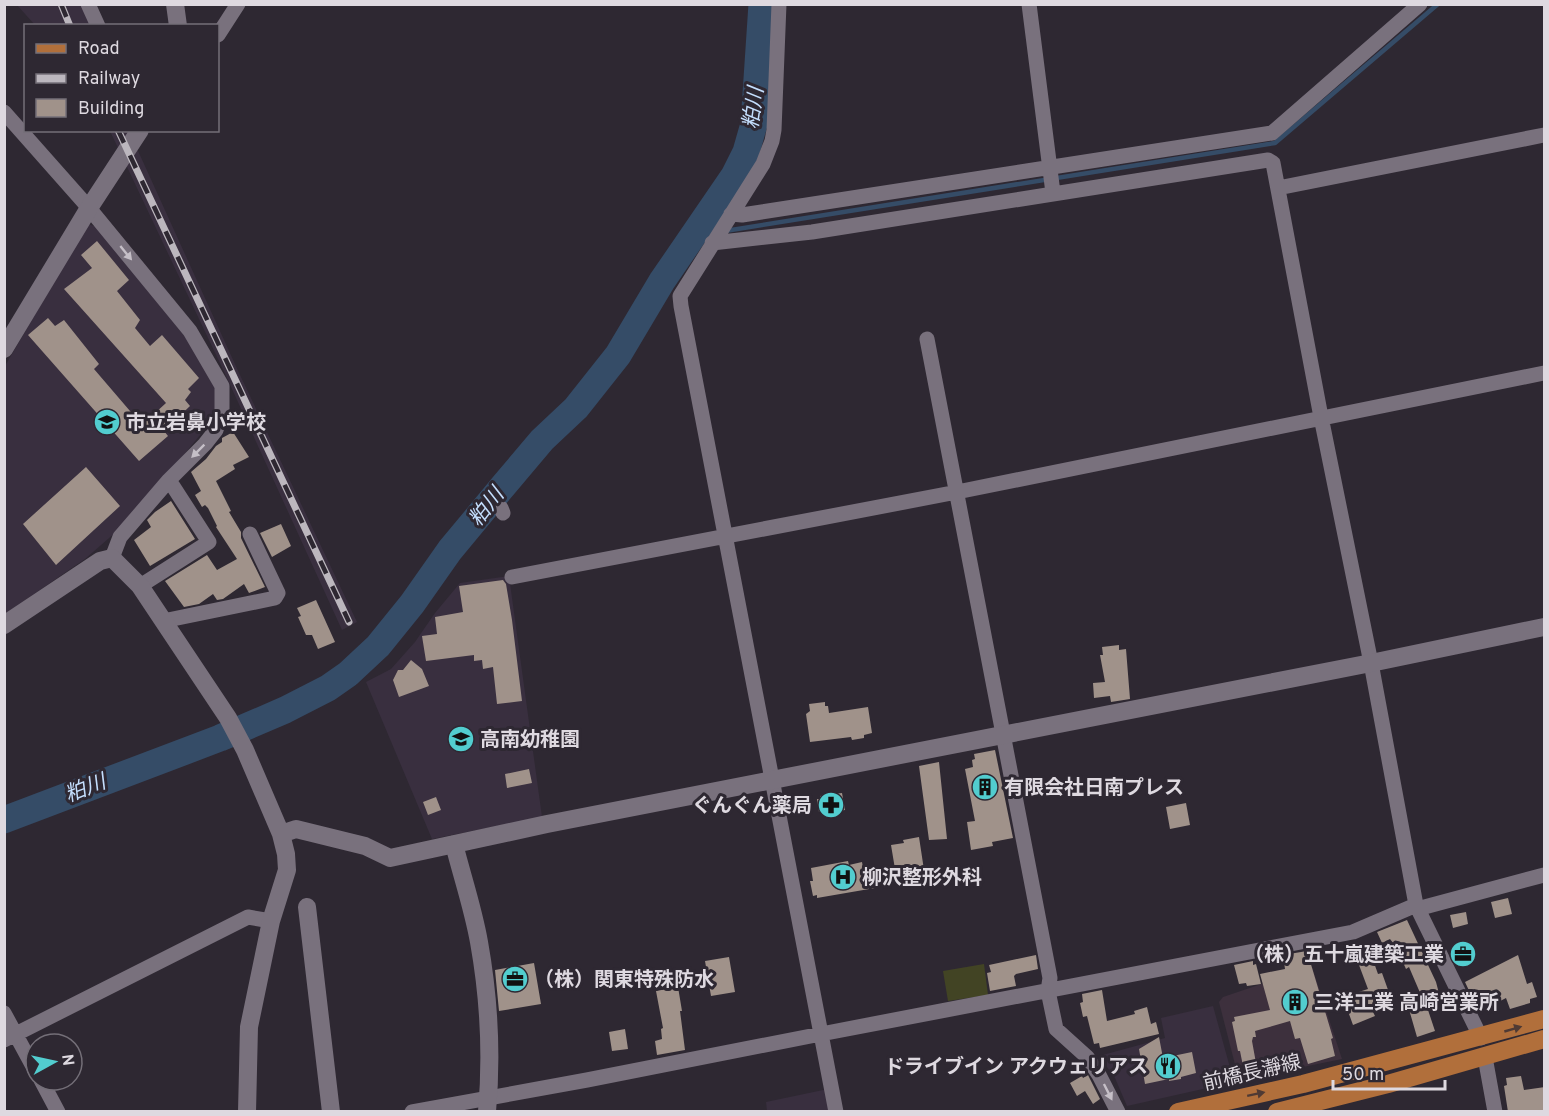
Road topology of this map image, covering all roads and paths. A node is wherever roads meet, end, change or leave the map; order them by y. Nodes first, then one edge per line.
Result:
1 (88, 4) edge
2 (175, 4) edge
3 (238, 4) edge
4 (779, 4) edge
5 (1029, 4) edge
6 (1420, 4) edge
7 (97, 24) edge
8 (178, 24) edge
9 (219, 33) edge
10 (4, 112) edge
11 (139, 132) edge
12 (1545, 135) edge
13 (1051, 180) junction
14 (1278, 188) junction
15 (89, 208) junction
16 (731, 214) junction
17 (717, 235) junction
18 (927, 339) dead end
19 (6, 342) edge
20 (1545, 373) edge
21 (1321, 417) junction
22 (169, 480) junction
23 (957, 492) junction
24 (250, 534) dead end
25 (726, 537) junction
26 (112, 558) junction
27 (512, 578) dead end
28 (140, 586) junction
29 (163, 621) junction
30 (4, 625) edge
31 (1545, 627) edge
32 (1371, 663) junction
33 (1004, 734) junction
34 (773, 781) junction
35 (281, 834) junction
36 (454, 843) junction
37 (1545, 875) edge
38 (1417, 907) junction
39 (307, 908) dead end
40 (270, 921) junction
41 (1048, 991) junction
42 (4, 1013) edge
43 (1545, 1019) edge
44 (821, 1034) junction
45 (10, 1037) edge
46 (1481, 1038) junction
47 (1545, 1040) edge
48 (24, 1056) edge
49 (1485, 1057) junction
50 (46, 1092) edge
51 (488, 1104) edge
52 (57, 1112) edge
53 (247, 1112) edge
54 (331, 1112) edge
55 (412, 1112) edge
56 (836, 1112) edge
57 (1118, 1112) edge
58 (1178, 1112) edge
59 (1277, 1112) edge
60 (1495, 1112) edge

1 - 7 street
2 - 8 street
3 - 9 street
4 - 16 street
5 - 13 street
6 - 13 street
10 - 15 street
11 - 15 street
12 - 14 street
13 - 14 street
13 - 16 street
13 - 17 street
14 - 21 street
15 - 19 street
15 -> 22 street
16 - 17 street
17 - 25 street
18 - 23 street
20 - 21 street
21 - 23 street
21 - 32 street
22 - 26 street
22 - 28 street
23 - 25 street
23 - 33 street
24 - 29 street
25 - 27 street
25 - 34 street
26 - 28 street
26 - 30 street
28 - 29 street
29 - 35 street
31 - 32 street
32 - 33 street
32 - 38 street
33 - 34 street
33 - 41 street
34 - 36 street
34 - 44 street
35 - 36 street
35 - 40 street
36 - 51 street
37 - 38 street
38 - 41 street
38 - 46 street
39 - 54 street
40 - 45 street
40 - 53 street
41 - 44 street
41 -> 57 street
42 - 45 street
46 -> 43 main road, 前橋長瀞線
44 - 51 street
44 - 56 street
45 - 48 street
58 -> 46 main road, 前橋長瀞線
47 - 49 main road
49 - 59 main road
49 - 60 street
50 - 52 street
51 - 55 street

